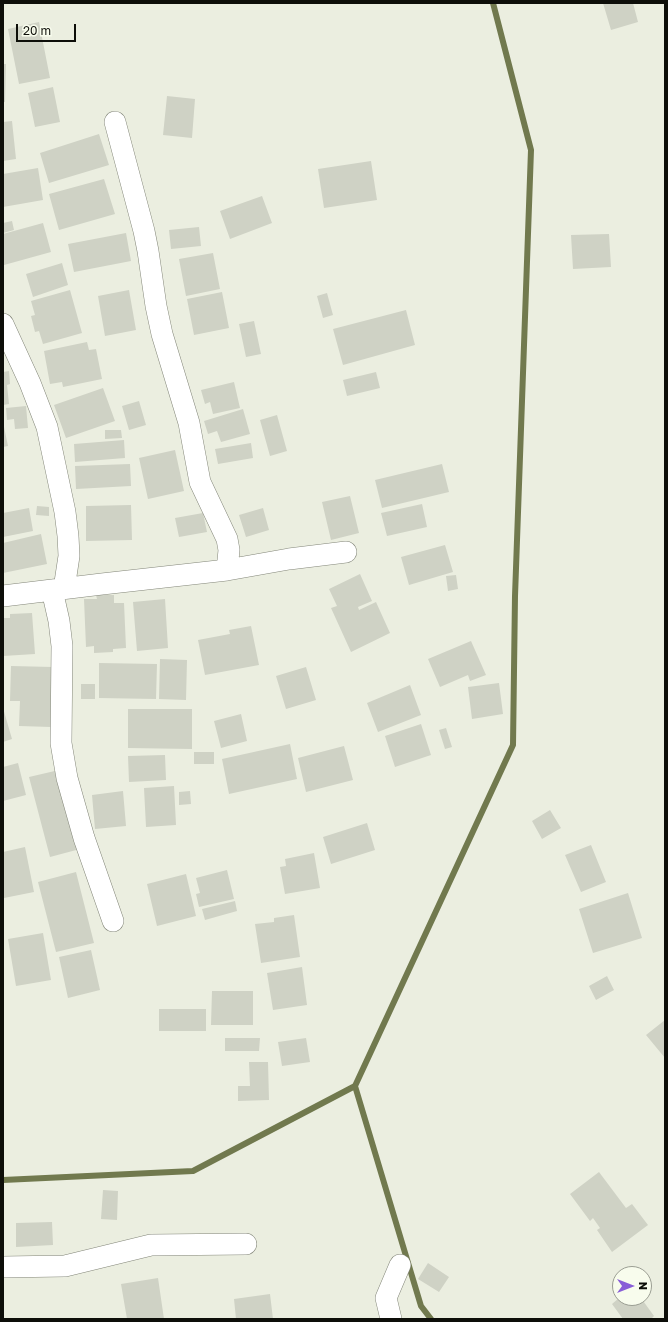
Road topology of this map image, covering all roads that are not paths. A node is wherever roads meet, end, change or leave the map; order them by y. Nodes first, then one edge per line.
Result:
1 (115, 122) dead end
2 (3, 324) edge
3 (346, 552) dead end
4 (227, 570) junction
5 (58, 589) junction
6 (3, 596) edge
7 (112, 921) dead end
8 (246, 1244) dead end
9 (400, 1265) dead end
10 (3, 1267) edge
11 (391, 1319) edge

1 - 4 street
2 - 5 street
3 - 4 street
4 - 5 street
5 - 6 street
5 - 7 street
8 - 10 street
9 - 11 street

